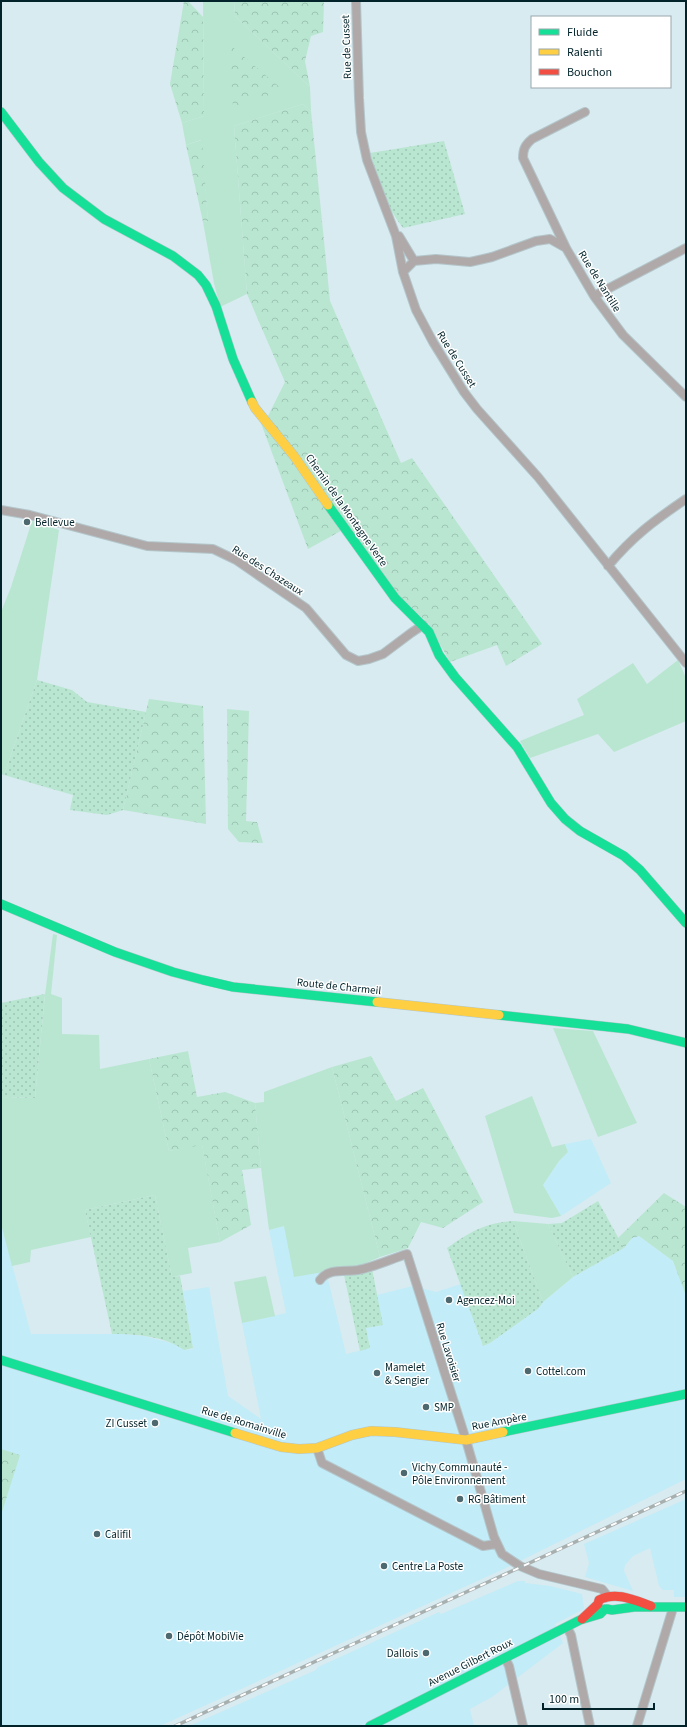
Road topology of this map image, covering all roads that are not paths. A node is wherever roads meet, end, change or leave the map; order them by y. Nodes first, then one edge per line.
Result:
1 (356, 1) edge
2 (1, 112) edge
3 (585, 112) dead end
4 (556, 224) junction
5 (396, 236) junction
6 (550, 239) junction
7 (566, 248) junction
8 (686, 248) edge
9 (414, 261) junction
10 (403, 272) junction
11 (594, 296) junction
12 (686, 396) edge
13 (686, 499) edge
14 (1, 510) edge
15 (608, 566) junction
16 (423, 625) junction
17 (686, 662) edge
18 (1, 904) edge
19 (686, 923) edge
20 (686, 1043) edge
21 (320, 1280) dead end
22 (1, 1360) edge
23 (686, 1394) edge
24 (466, 1440) junction
25 (317, 1448) junction
26 (496, 1544) junction
27 (589, 1586) junction
28 (604, 1602) junction
29 (651, 1606) junction
30 (686, 1607) edge
31 (673, 1608) junction
32 (567, 1627) junction
33 (505, 1658) junction
34 (370, 1726) edge
35 (523, 1726) edge
36 (590, 1726) edge
37 (637, 1726) edge

1 - 5 street, Rue de Cusset
2 - 16 main road, Chemin de la Montagne Verte
3 - 4 street
4 - 6 street
4 - 7 street
5 - 9 street
5 - 10 street, Rue de Cusset
6 - 7 street, Rue de Nantille
6 - 9 street
7 - 11 street, Rue de Nantille
8 - 11 street
9 - 10 street
10 - 15 street, Rue de Cusset
11 - 12 street, Rue de Nantille
13 - 15 street
14 - 16 street, Rue des Chazeaux
15 - 17 street, Rue de Cusset
16 - 19 main road, Chemin de la Montagne Verte
18 - 20 main road, Route de Charmeil
21 - 24 street, Rue Lavoisier
22 - 25 main road, Rue de Romainville
23 - 24 main road, Rue Ampère
24 - 25 main road, Rue Ampère
24 - 26 street, Rue Lavoisier
25 - 26 street
26 - 27 street
27 - 28 street
27 - 28 street
28 - 29 main road
28 - 29 main road
28 - 32 main road, Avenue Gilbert Roux
29 - 31 main road
30 - 31 main road
31 - 37 street
32 - 33 main road, Avenue Gilbert Roux
32 - 36 street
33 - 34 main road, Avenue Gilbert Roux
33 - 35 street

